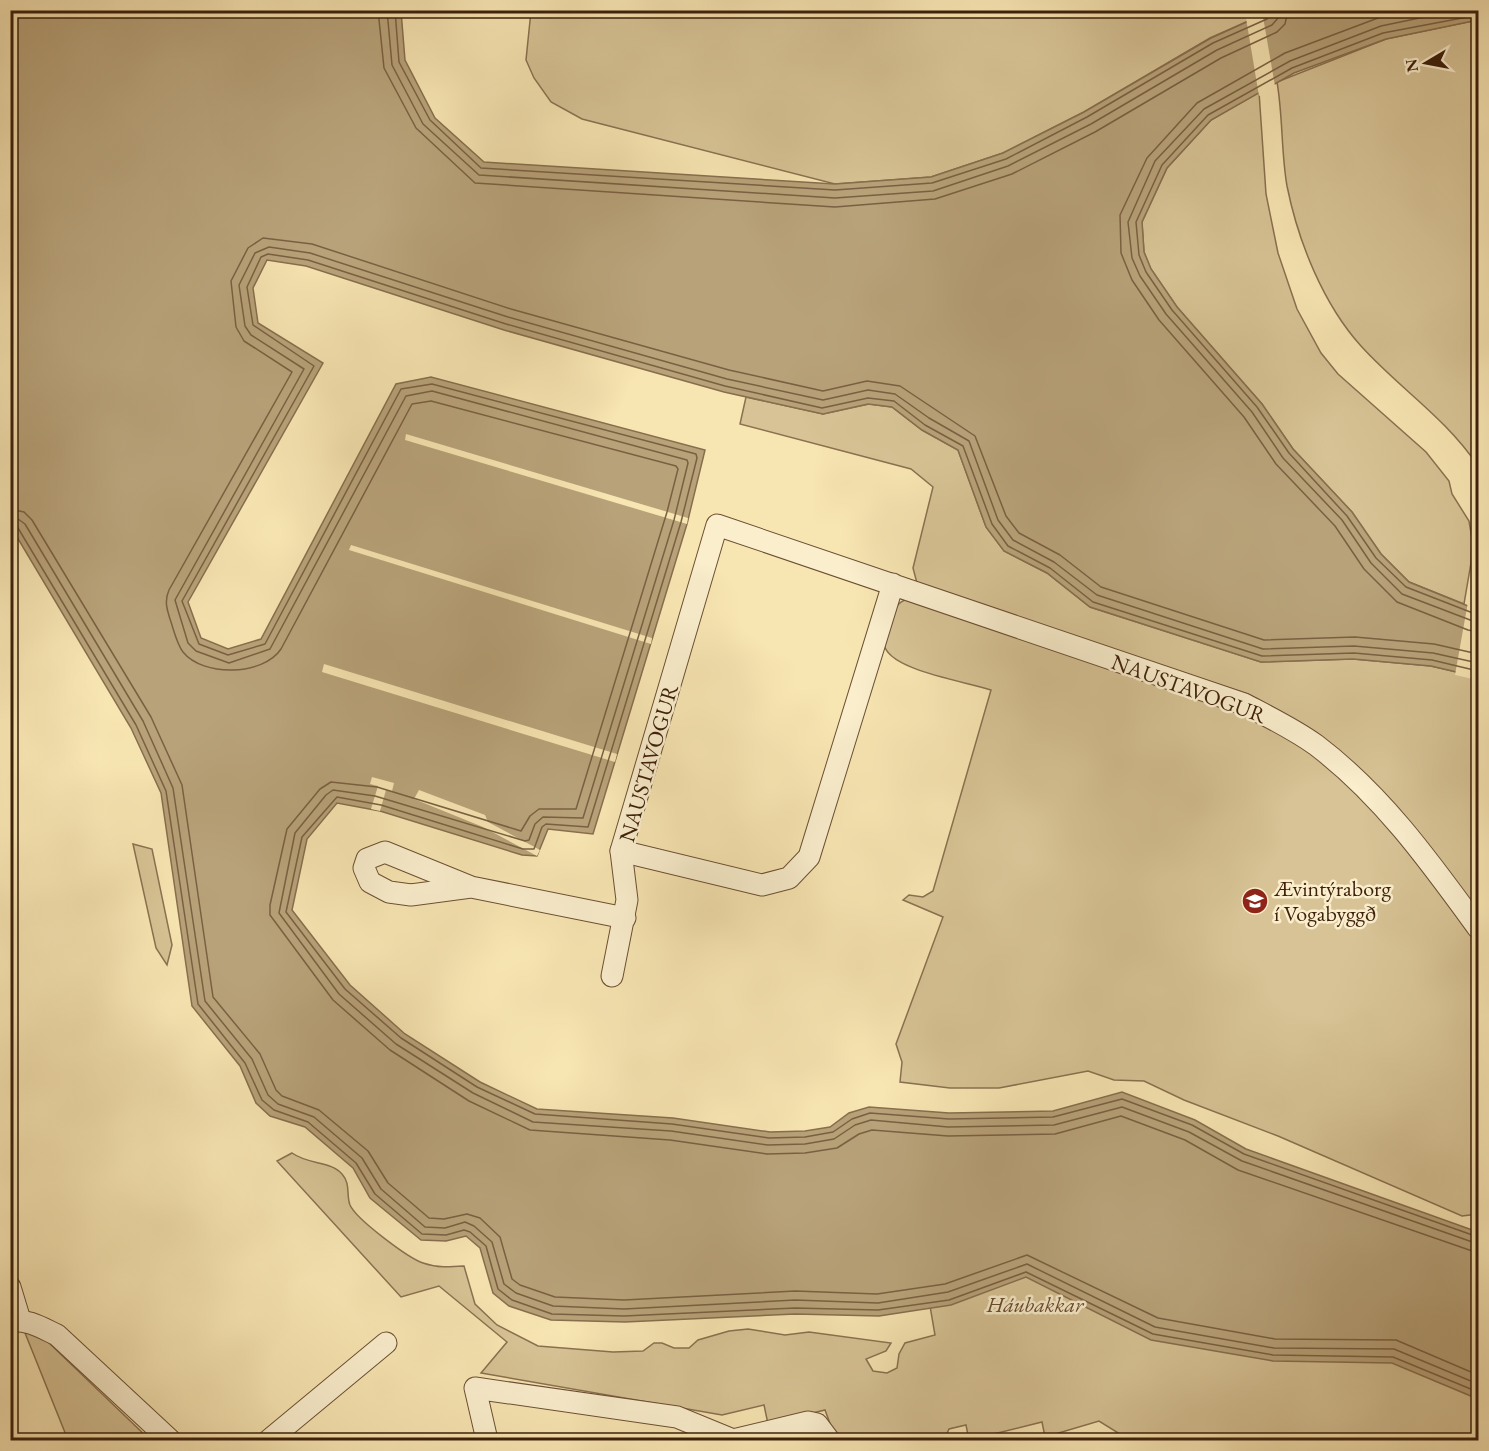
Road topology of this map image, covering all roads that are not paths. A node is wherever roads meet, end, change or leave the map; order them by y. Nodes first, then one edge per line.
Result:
1 (894, 584) junction
2 (621, 851) junction
3 (471, 887) dead end
4 (626, 918) junction
5 (1479, 928) edge
6 (612, 976) dead end
7 (10, 1287) edge
8 (15, 1321) edge
9 (386, 1343) dead end
10 (170, 1440) edge
11 (269, 1440) edge
12 (487, 1440) edge
13 (829, 1440) edge

1 - 2 street, NAUSTAVOGUR
1 - 2 street, NAUSTAVOGUR
1 - 5 street, NAUSTAVOGUR
2 - 4 street
3 - 4 street
4 - 6 street
7 - 8 street
8 - 10 street
9 - 11 street
12 - 13 street

